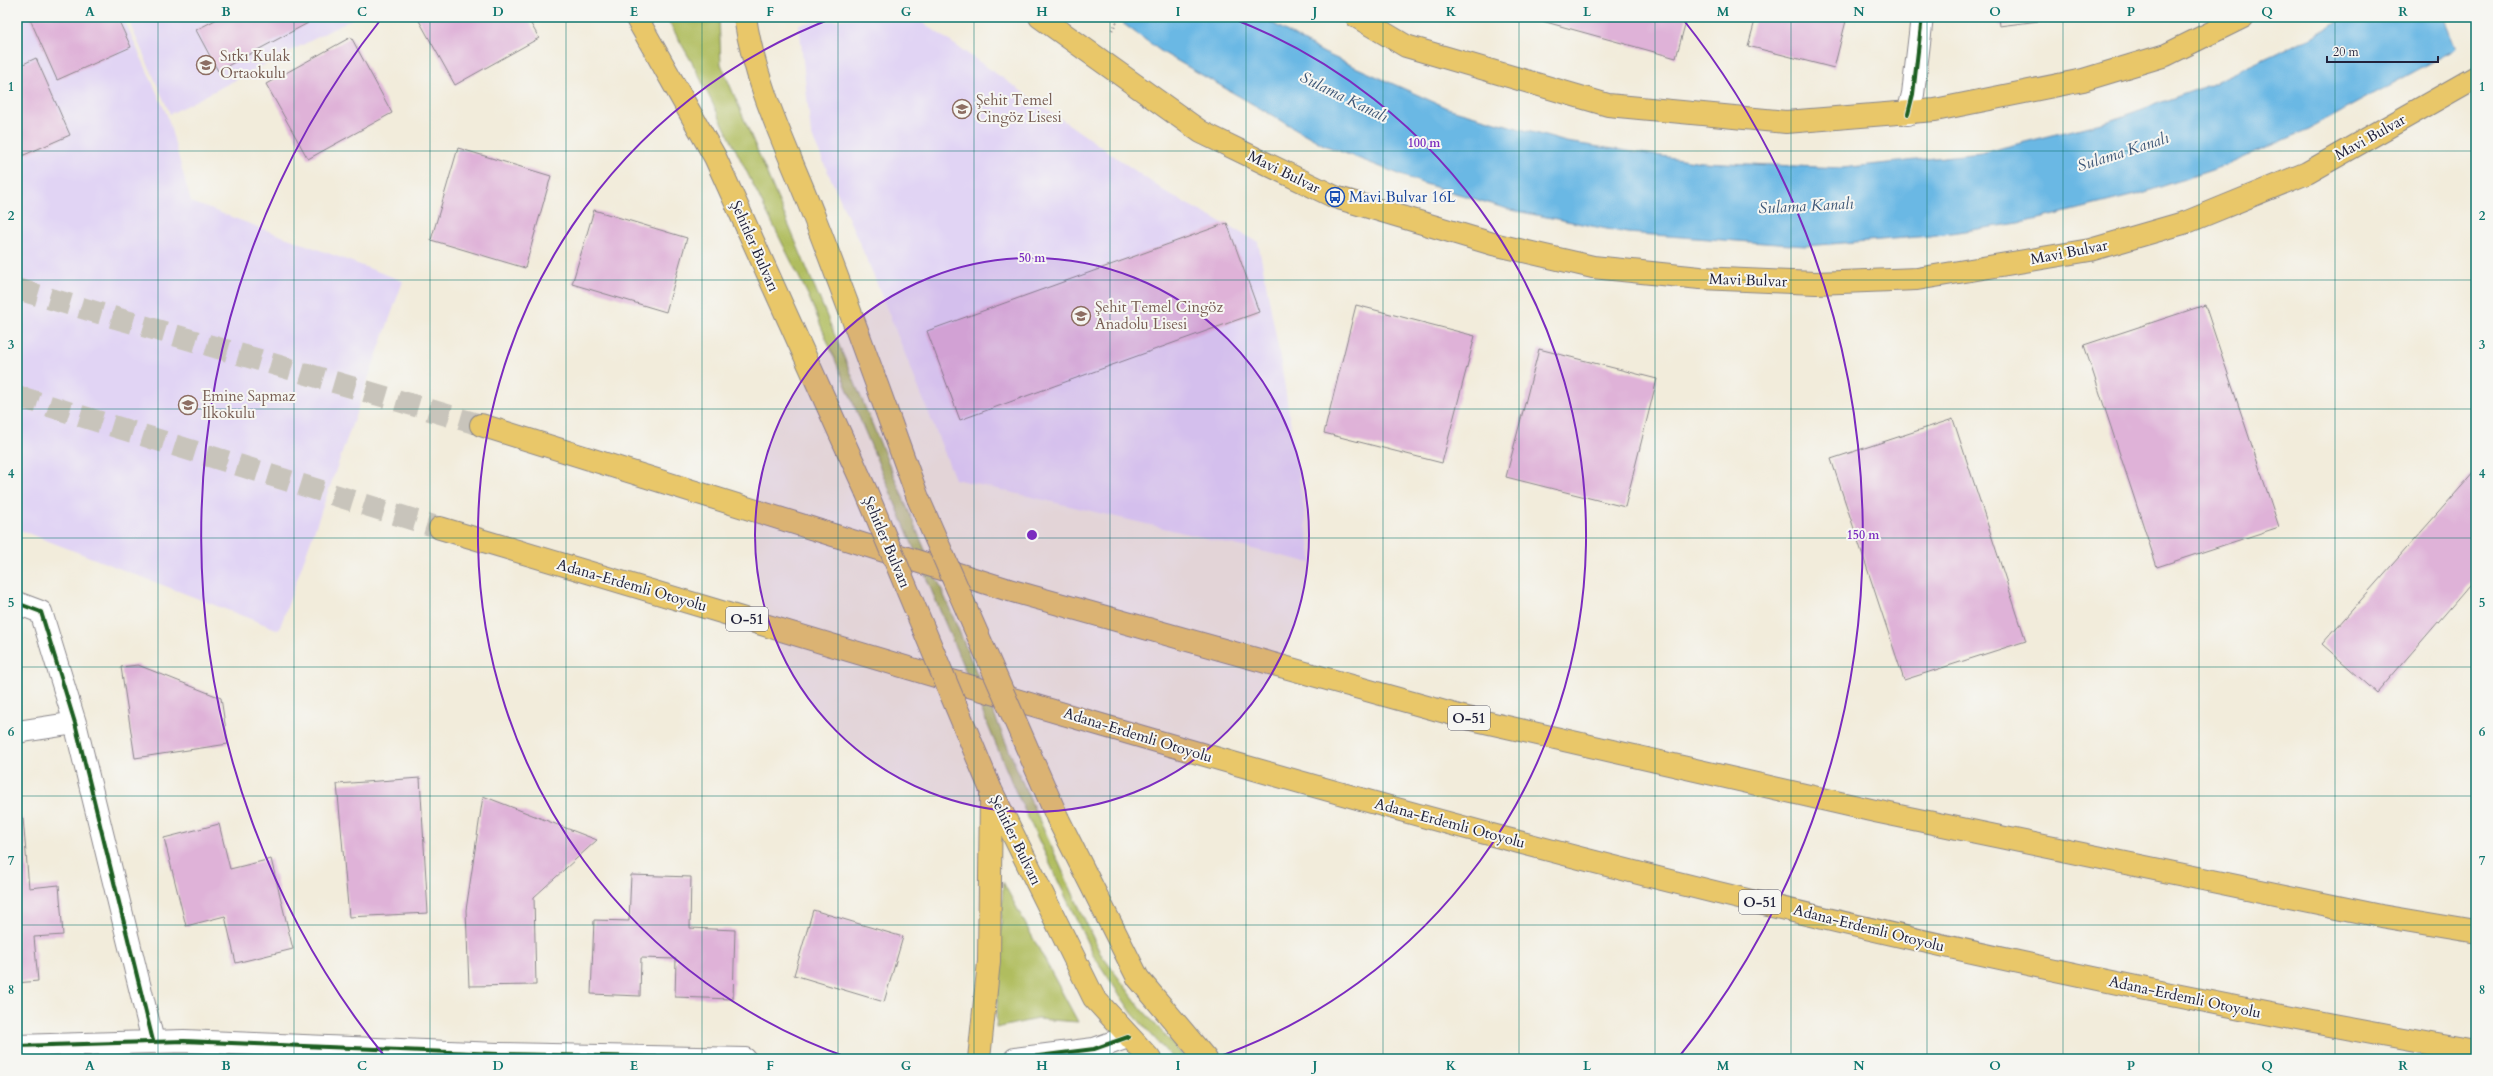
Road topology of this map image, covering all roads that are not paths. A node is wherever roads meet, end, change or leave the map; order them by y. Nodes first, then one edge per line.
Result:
1 (636, 17) edge
2 (745, 17) edge
3 (753, 17) edge
4 (1040, 17) edge
5 (1357, 17) edge
6 (1922, 17) edge
7 (2243, 17) edge
8 (749, 44) junction
9 (2476, 77) edge
10 (1908, 114) junction
11 (481, 425) tunnel mouth
12 (440, 528) tunnel mouth
13 (17, 603) edge
14 (75, 724) junction
15 (17, 732) edge
16 (991, 790) junction
17 (2476, 932) edge
18 (1128, 1037) junction
19 (153, 1041) junction
20 (17, 1046) edge
21 (244, 1052) edge
22 (2476, 1052) edge
23 (498, 1057) edge
24 (745, 1059) edge
25 (979, 1059) edge
26 (1015, 1059) edge
27 (1150, 1059) edge
28 (1206, 1059) edge

1 - 16 main road, Şehitler Bulvarı, bridge
2 - 8 main road
3 - 8 main road
4 - 9 main road, Mavi Bulvar
5 - 10 main road
6 - 10 street
7 - 10 main road
8 - 28 main road, bridge
11 - 17 main road, O-51
12 - 22 main road, Adana-Erdemli Otoyolu / O-51
13 - 14 street
14 - 15 street
14 - 19 street
16 - 18 main road, Şehitler Bulvarı
16 - 25 main road
18 - 26 street
18 - 27 main road, Şehitler Bulvarı
19 - 20 street
19 - 21 street
21 - 23 street
23 - 24 street

